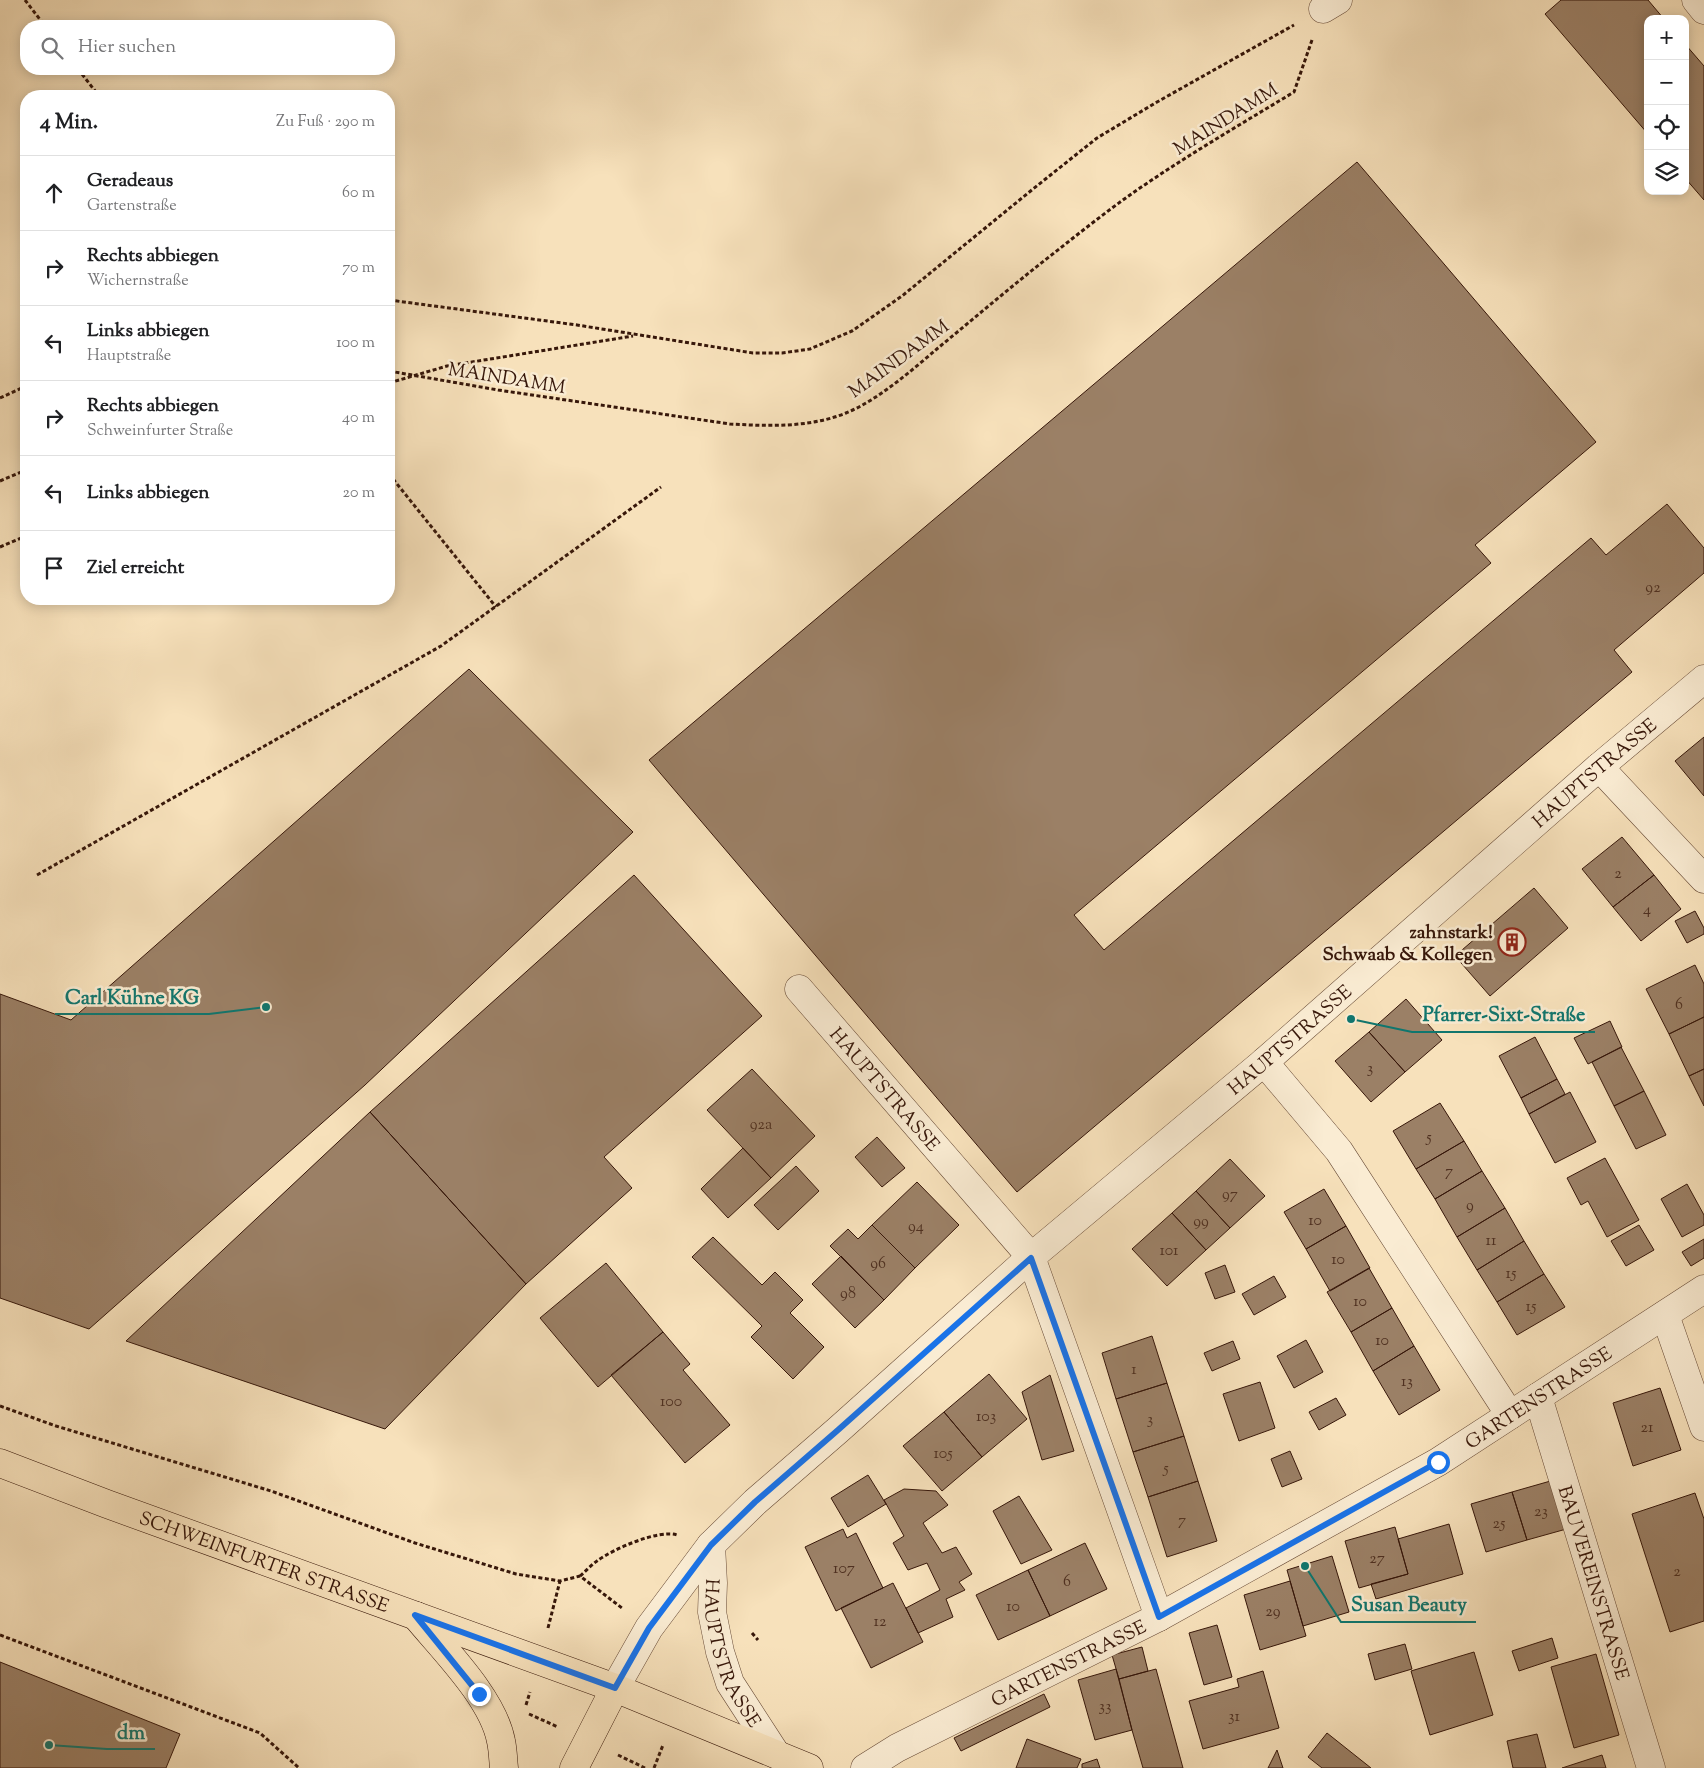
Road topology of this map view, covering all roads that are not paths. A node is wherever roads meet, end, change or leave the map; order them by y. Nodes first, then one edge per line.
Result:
1 (1696, 0) edge
2 (1704, 10) edge
3 (1704, 679) edge
4 (1599, 767) junction
5 (1704, 879) edge
6 (799, 989) dead end
7 (1264, 1062) junction
8 (1031, 1258) junction
9 (1704, 1289) edge
10 (1665, 1315) junction
11 (1538, 1397) junction
12 (1510, 1416) junction
13 (1704, 1427) edge
14 (0, 1463) edge
15 (711, 1545) junction
16 (415, 1615) junction
17 (1159, 1617) junction
18 (615, 1688) junction
19 (776, 1754) junction
20 (504, 1768) edge
21 (574, 1768) edge
22 (809, 1768) edge
23 (865, 1768) edge
24 (1651, 1768) edge

1 - 2 street
3 - 4 street, HAUPTSTRASSE
4 - 5 street
4 - 7 street, HAUPTSTRASSE
6 - 8 street, HAUPTSTRASSE
7 - 8 street, HAUPTSTRASSE
7 - 12 street
8 - 15 street, HAUPTSTRASSE
8 - 17 street
9 - 10 street, GARTENSTRASSE
10 - 11 street, GARTENSTRASSE
10 - 13 street
11 - 12 street, GARTENSTRASSE
11 - 24 street, BAUVEREINSTRASSE
12 - 17 street, GARTENSTRASSE
14 - 16 main road, SCHWEINFURTER STRASSE
15 - 18 street, HAUPTSTRASSE
15 - 19 street, HAUPTSTRASSE
16 - 18 main road, SCHWEINFURTER STRASSE
16 - 20 main road
17 - 23 street, GARTENSTRASSE
18 - 19 main road, SCHWEINFURTER STRASSE
18 - 21 main road
19 - 22 main road, SCHWEINFURTER STRASSE

